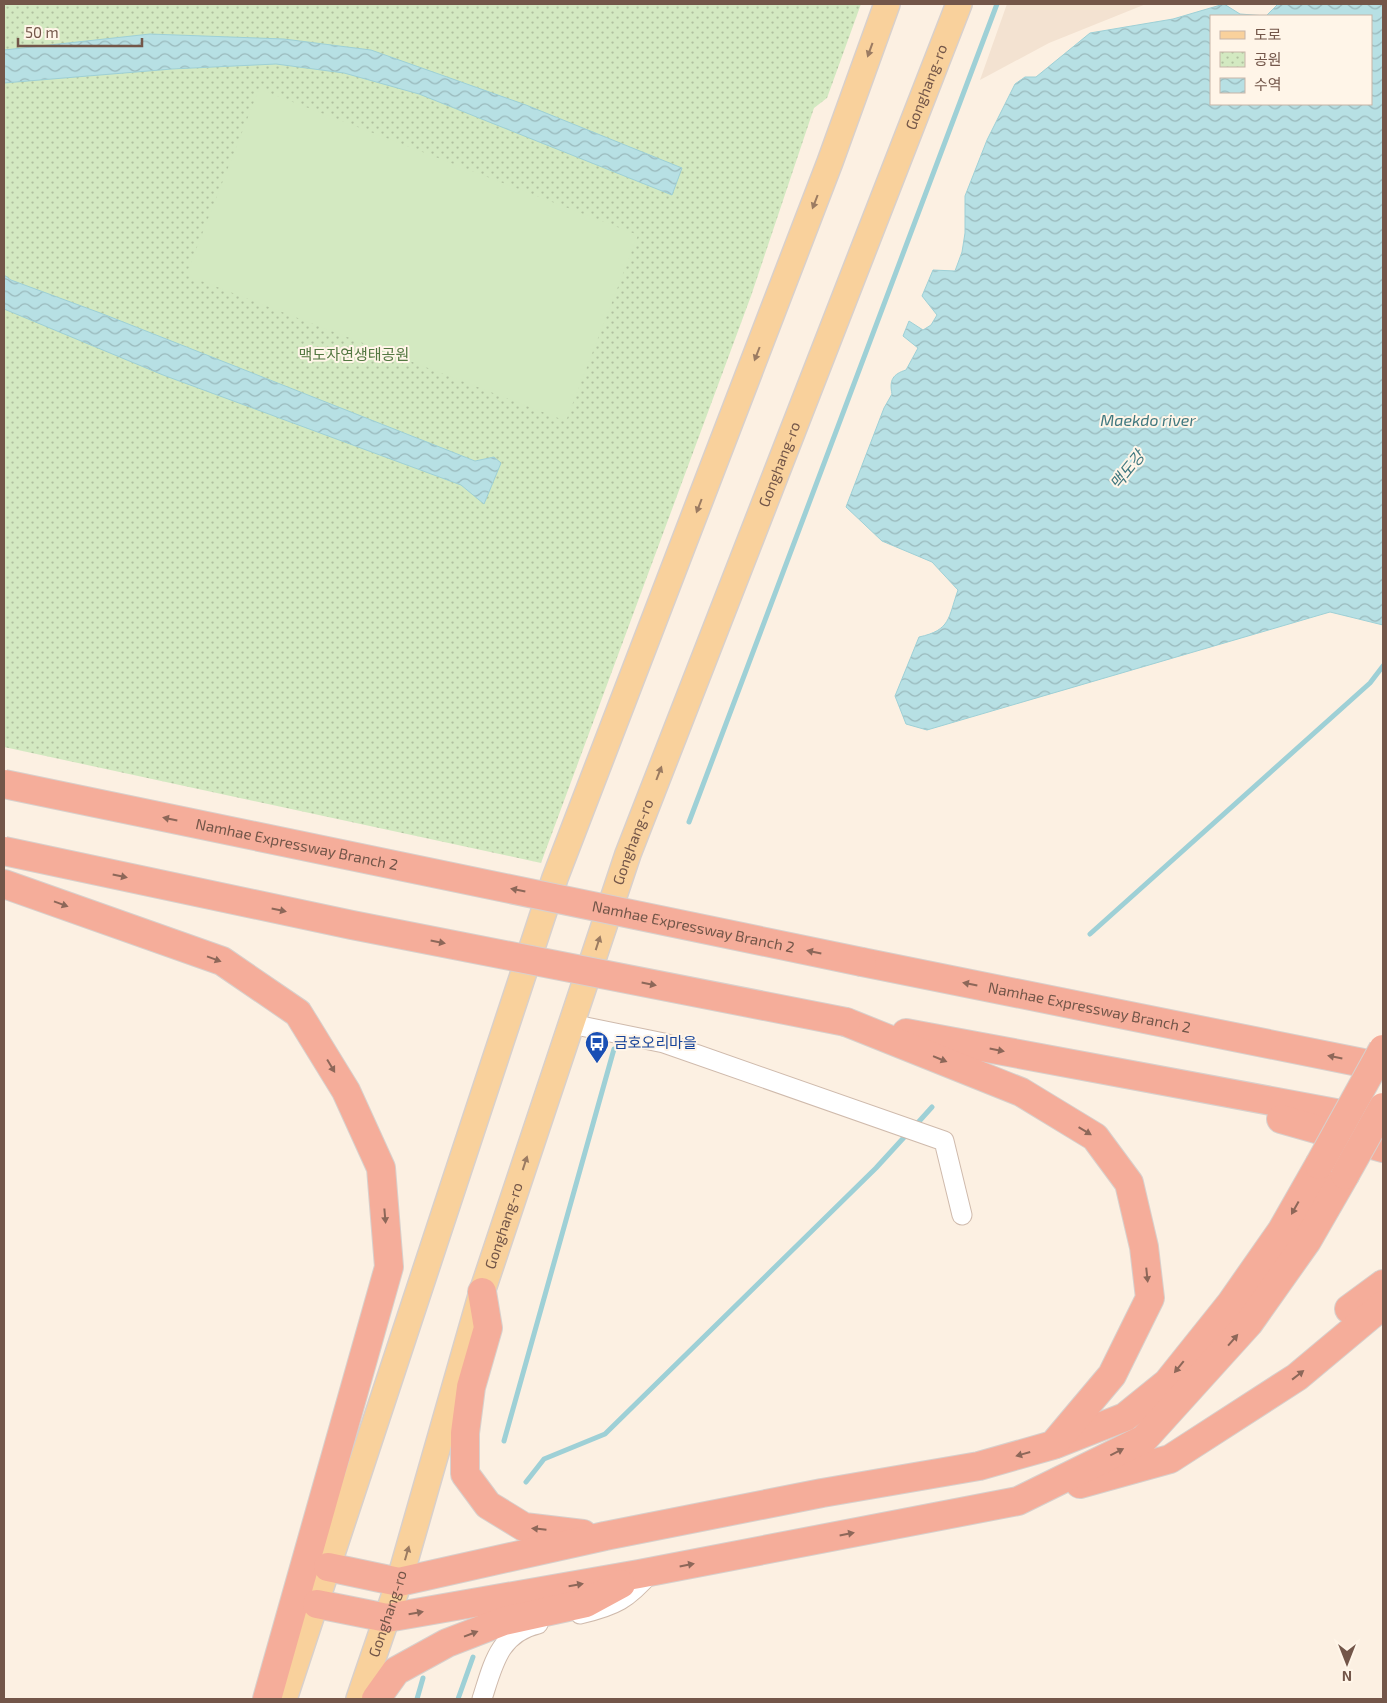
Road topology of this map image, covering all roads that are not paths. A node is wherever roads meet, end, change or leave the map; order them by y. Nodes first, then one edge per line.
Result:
1 (887, 4) edge
2 (959, 4) edge
3 (4, 784) edge
4 (4, 851) edge
5 (4, 884) edge
6 (846, 1022) junction
7 (571, 1024) junction
8 (1383, 1049) edge
9 (1383, 1067) edge
10 (1121, 1073) junction
11 (1383, 1107) edge
12 (1383, 1122) edge
13 (1383, 1148) edge
14 (962, 1215) dead end
15 (1383, 1284) edge
16 (482, 1292) junction
17 (1383, 1305) edge
18 (1053, 1445) junction
19 (1170, 1459) junction
20 (1018, 1502) junction
21 (605, 1536) junction
22 (328, 1567) junction
23 (645, 1573) junction
24 (399, 1582) junction
25 (317, 1604) junction
26 (387, 1618) junction
27 (273, 1699) edge
28 (359, 1699) edge
29 (376, 1699) edge
30 (482, 1699) edge

1 -> 22 main road
7 -> 2 main road, Gonghang-ro
9 -> 3 highway, Namhae Expressway Branch 2, bridge
4 -> 6 highway, bridge
5 -> 27 highway
6 -> 10 highway
6 -> 18 highway
7 - 14 street
16 -> 7 main road, Gonghang-ro
8 -> 18 highway, bridge
10 - 12 highway
10 - 13 highway
20 -> 11 highway, bridge
15 - 19 highway
21 -> 16 highway
24 -> 16 main road, Gonghang-ro
19 -> 17 highway
18 -> 21 highway
19 - 20 highway
23 -> 20 highway
21 - 24 highway
22 - 24 highway
22 - 25 main road
26 -> 23 highway
29 -> 23 highway
23 - 30 street
24 - 26 main road, Gonghang-ro
25 - 26 highway
25 - 27 main road
26 - 28 main road, Gonghang-ro

